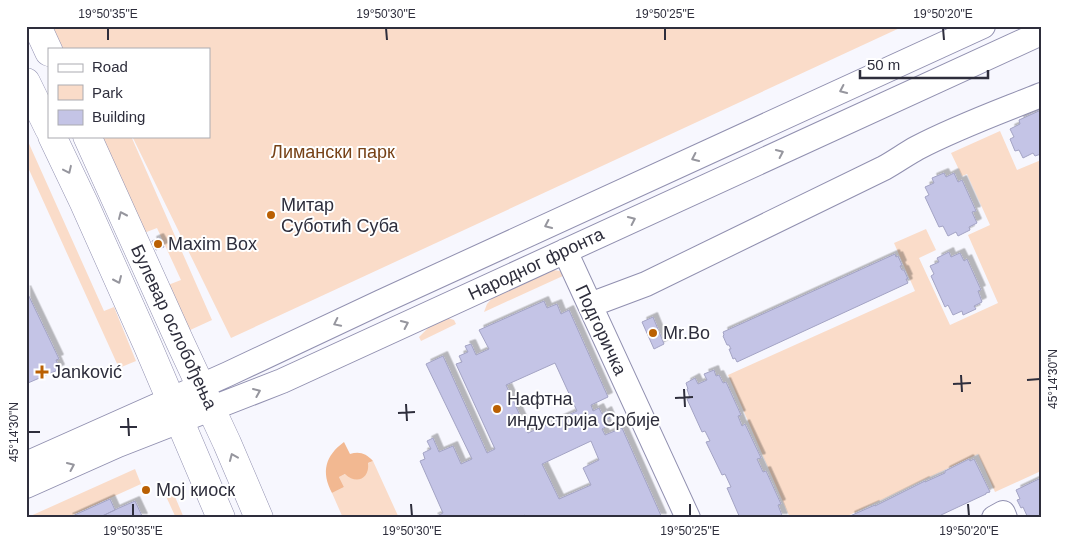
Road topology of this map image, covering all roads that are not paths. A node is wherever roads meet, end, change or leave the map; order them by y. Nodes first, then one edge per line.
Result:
1 (37, 26) edge
2 (983, 26) edge
3 (1041, 33) edge
4 (48, 50) edge
5 (26, 82) edge
6 (1041, 95) edge
7 (48, 128) edge
8 (53, 138) edge
9 (88, 138) edge
10 (565, 251) junction
11 (590, 305) junction
12 (206, 398) junction
13 (175, 411) junction
14 (26, 464) edge
15 (26, 486) edge
16 (221, 518) edge
17 (260, 518) edge
18 (688, 518) edge
19 (994, 518) edge
20 (1006, 518) edge

1 - 4 main road
2 -> 12 street, Народног фронта
10 -> 3 street, Народног фронта
5 - 7 main road
6 - 11 street
8 -> 13 main road, Булевар ослобођења
12 -> 9 main road, Булевар ослобођења
10 - 11 street, Подгоричка
12 -> 10 street, Народног фронта
11 - 18 street, Подгоричка
12 - 13 street, Народног фронта
17 -> 12 main road, Булевар ослобођења
13 - 14 street, Народног фронта
15 -> 13 street, Народног фронта
13 - 16 main road, Булевар ослобођења
19 - 20 street

